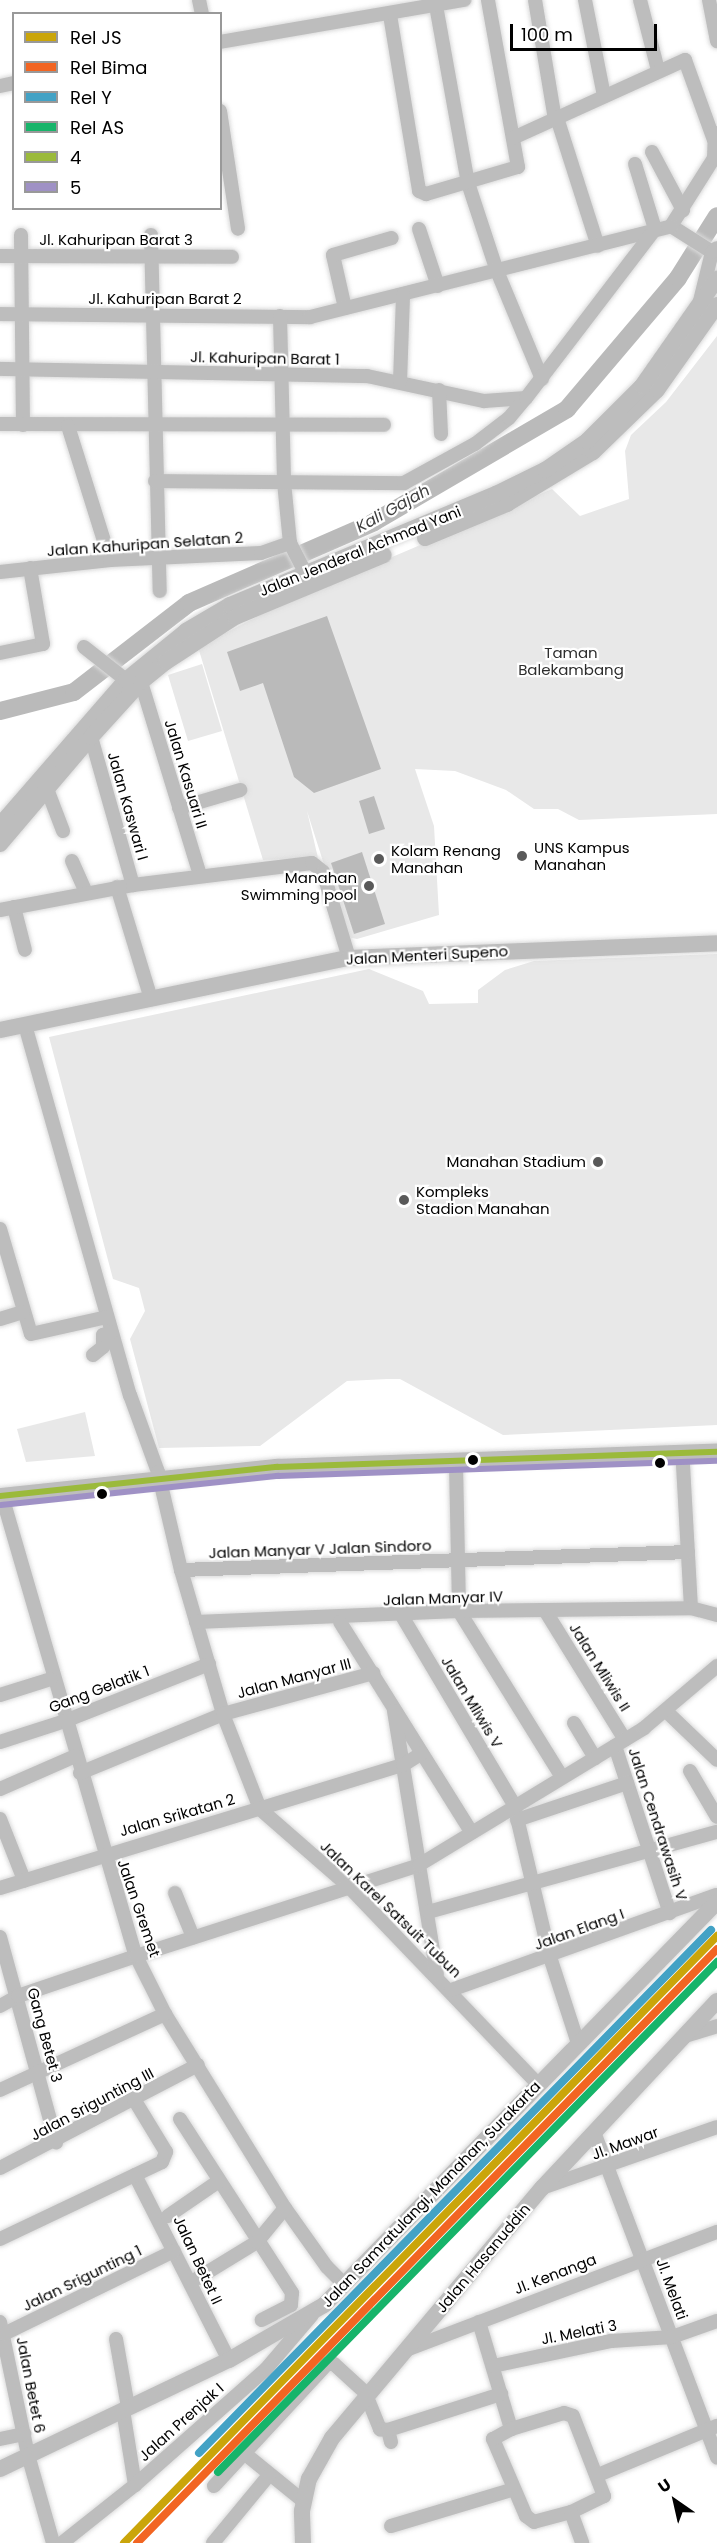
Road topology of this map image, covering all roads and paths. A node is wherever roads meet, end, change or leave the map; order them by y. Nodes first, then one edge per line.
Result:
1 (464, 0) edge
2 (488, 0) edge
3 (535, 0) edge
4 (585, 0) edge
5 (640, 0) edge
6 (435, 3) edge
7 (706, 9) edge
8 (390, 15) junction
9 (717, 41) edge
10 (222, 42) edge
11 (658, 70) junction
12 (604, 96) junction
13 (556, 117) junction
14 (717, 122) edge
15 (222, 124) edge
16 (513, 138) junction
17 (714, 140) junction
18 (652, 152) dead end
19 (635, 164) dead end
20 (468, 183) junction
21 (682, 210) junction
22 (674, 228) junction
23 (238, 229) dead end
24 (419, 229) dead end
25 (655, 229) junction
26 (21, 235) dead end
27 (151, 235) dead end
28 (392, 238) dead end
29 (598, 246) junction
30 (712, 249) edge
31 (0, 256) edge
32 (22, 256) junction
33 (151, 257) junction
34 (232, 257) dead end
35 (497, 271) junction
36 (717, 279) edge
37 (438, 286) junction
38 (403, 295) junction
39 (717, 305) edge
40 (699, 306) junction
41 (338, 310) junction
42 (0, 314) edge
43 (22, 314) junction
44 (152, 315) junction
45 (280, 316) junction
46 (0, 369) edge
47 (22, 370) junction
48 (153, 372) junction
49 (279, 375) junction
50 (542, 379) junction
51 (393, 380) junction
52 (439, 390) junction
53 (526, 399) junction
54 (0, 424) edge
55 (23, 424) junction
56 (384, 425) dead end
57 (68, 426) junction
58 (153, 426) junction
59 (282, 427) junction
60 (441, 434) dead end
61 (155, 482) junction
62 (284, 482) junction
63 (291, 544) junction
64 (158, 557) junction
65 (110, 560) junction
66 (30, 568) junction
67 (0, 572) edge
68 (306, 575) junction
69 (160, 591) dead end
70 (84, 647) dead end
71 (0, 653) edge
72 (129, 679) junction
73 (91, 737) junction
74 (47, 789) junction
75 (240, 790) dead end
76 (179, 808) junction
77 (0, 825) edge
78 (63, 831) dead end
79 (0, 844) edge
80 (72, 861) dead end
81 (200, 875) junction
82 (133, 885) junction
83 (117, 887) junction
84 (86, 893) junction
85 (7, 909) edge
86 (717, 943) edge
87 (25, 950) dead end
88 (349, 958) junction
89 (151, 999) junction
90 (25, 1025) junction
91 (0, 1030) edge
92 (1, 1235) edge
93 (7, 1281) edge
94 (22, 1312) junction
95 (107, 1317) junction
96 (0, 1319) edge
97 (112, 1332) junction
98 (93, 1355) dead end
99 (717, 1452) edge
100 (717, 1457) edge
101 (456, 1464) junction
102 (683, 1465) dead end
103 (159, 1476) junction
104 (1, 1496) edge
105 (688, 1552) junction
106 (460, 1562) junction
107 (181, 1570) junction
108 (691, 1608) junction
109 (459, 1611) junction
110 (546, 1612) junction
111 (716, 1613) edge
112 (402, 1616) junction
113 (196, 1622) junction
114 (340, 1622) dead end
115 (209, 1664) junction
116 (717, 1666) edge
117 (374, 1673) junction
118 (706, 1677) junction
119 (51, 1679) dead end
120 (717, 1687) edge
121 (0, 1695) edge
122 (392, 1702) junction
123 (667, 1712) junction
124 (223, 1714) junction
125 (65, 1721) junction
126 (574, 1723) dead end
127 (0, 1742) edge
128 (620, 1743) junction
129 (422, 1753) junction
130 (75, 1756) junction
131 (595, 1758) junction
132 (717, 1760) edge
133 (403, 1765) junction
134 (690, 1771) dead end
135 (80, 1773) junction
136 (562, 1777) junction
137 (627, 1784) junction
138 (0, 1789) edge
139 (514, 1805) junction
140 (260, 1809) junction
141 (717, 1817) edge
142 (0, 1819) edge
143 (517, 1820) junction
144 (471, 1832) junction
145 (717, 1832) edge
146 (650, 1851) junction
147 (103, 1853) junction
148 (419, 1864) junction
149 (24, 1880) junction
150 (531, 1884) junction
151 (347, 1885) junction
152 (0, 1888) edge
153 (175, 1893) dead end
154 (717, 1895) edge
155 (717, 1902) edge
156 (428, 1911) junction
157 (670, 1913) junction
158 (193, 1937) junction
159 (0, 1938) edge
160 (136, 1956) junction
161 (550, 1957) junction
162 (436, 1975) junction
163 (450, 1990) junction
164 (18, 1996) junction
165 (717, 2001) edge
166 (0, 2006) edge
167 (165, 2014) junction
168 (717, 2026) edge
169 (685, 2036) junction
170 (577, 2040) dead end
171 (198, 2066) junction
172 (39, 2074) junction
173 (538, 2084) junction
174 (0, 2090) edge
175 (135, 2101) junction
176 (180, 2119) dead end
177 (717, 2127) edge
178 (594, 2132) junction
179 (56, 2142) junction
180 (608, 2168) junction
181 (0, 2169) edge
182 (135, 2175) junction
183 (219, 2181) junction
184 (542, 2188) junction
185 (285, 2208) junction
186 (168, 2216) dead end
187 (717, 2232) edge
188 (0, 2239) edge
189 (257, 2242) junction
190 (174, 2251) junction
191 (643, 2258) junction
192 (198, 2278) dead end
193 (345, 2285) junction
194 (312, 2315) junction
195 (262, 2320) dead end
196 (717, 2321) edge
197 (479, 2322) junction
198 (2, 2333) edge
199 (672, 2337) junction
200 (116, 2339) dead end
201 (406, 2350) junction
202 (229, 2360) junction
203 (493, 2366) junction
204 (501, 2394) junction
205 (367, 2396) junction
206 (126, 2408) junction
207 (712, 2428) edge
208 (511, 2429) junction
209 (24, 2434) junction
210 (0, 2439) edge
211 (244, 2453) junction
212 (28, 2455) junction
213 (717, 2458) edge
214 (0, 2469) edge
215 (270, 2475) junction
216 (598, 2475) junction
217 (135, 2485) junction
218 (214, 2486) dead end
219 (514, 2488) junction
220 (303, 2501) junction
221 (571, 2512) junction
222 (391, 2526) dead end
223 (53, 2543) edge
224 (62, 2543) edge
225 (213, 2543) edge
226 (303, 2543) edge
227 (582, 2543) edge

1 - 6 street
2 - 16 street
3 - 13 street
4 - 12 street
5 - 11 street
6 - 8 street
6 - 20 street
7 - 9 street
8 - 10 street
8 - 20 street
11 - 12 street
11 - 17 street
12 - 13 street
13 - 16 street
13 - 29 street
14 - 17 street
15 - 23 street
16 - 20 street
17 - 21 street
18 - 21 street
19 - 25 street
20 - 35 street
21 - 22 street
22 - 25 street, Jl. Kahuripan Barat 2
22 - 30 street
24 - 37 street
25 - 29 street, Jl. Kahuripan Barat 2
25 - 50 street
26 - 32 street
27 - 33 street
28 - 41 street
29 - 35 street, Jl. Kahuripan Barat 2
30 - 40 street
31 - 32 street, Jl. Kahuripan Barat 3
32 - 33 street, Jl. Kahuripan Barat 3
32 - 43 street
33 - 34 street, Jl. Kahuripan Barat 3
33 - 44 street
35 - 37 street, Jl. Kahuripan Barat 2
35 - 50 street
36 - 40 main road, Jalan Jenderal Achmad Yani
37 - 38 street, Jl. Kahuripan Barat 2
38 - 41 street, Jl. Kahuripan Barat 2
38 - 51 street
39 - 68 main road, Jalan Jenderal Achmad Yani
40 - 68 main road, Jalan Jenderal Achmad Yani
41 - 45 street, Jl. Kahuripan Barat 2
42 - 43 street, Jl. Kahuripan Barat 2
43 - 44 street, Jl. Kahuripan Barat 2
43 - 47 street
44 - 45 street, Jl. Kahuripan Barat 2
44 - 48 street
45 - 49 street
46 - 47 street, Jl. Kahuripan Barat 1
47 - 48 street, Jl. Kahuripan Barat 1
47 - 55 street
48 - 49 street, Jl. Kahuripan Barat 1
48 - 58 street
49 - 51 street, Jl. Kahuripan Barat 1
49 - 59 street
50 - 53 street
51 - 52 street, Jl. Kahuripan Barat 1
52 - 53 street, Jl. Kahuripan Barat 1
52 - 60 street
53 - 62 street
54 - 55 street
55 - 57 street
56 - 59 street
57 - 58 street
57 - 65 street
58 - 59 street
58 - 61 street
59 - 62 street
61 - 62 street
61 - 64 street
62 - 63 street
63 - 64 street, Jalan Kahuripan Selatan 2
63 - 68 street
64 - 65 street, Jalan Kahuripan Selatan 2
64 - 69 street
65 - 66 street, Jalan Kahuripan Selatan 2
66 - 67 street, Jalan Kahuripan Selatan 2
66 - 71 street
68 - 72 main road, Jalan Jenderal Achmad Yani
70 - 72 street
72 - 73 main road, Jalan Jenderal Achmad Yani
72 - 76 street, Jalan Kasuari II
72 - 77 main road, Jalan Jenderal Achmad Yani
73 - 74 main road, Jalan Jenderal Achmad Yani
73 - 82 street, Jalan Kaswari I
74 - 78 street
74 - 79 main road, Jalan Jenderal Achmad Yani
75 - 76 street
76 - 81 street, Jalan Kasuari II
80 - 84 street
81 - 82 street
81 - 88 street
82 - 83 street
83 - 84 street
83 - 89 street
84 - 85 street
85 - 87 street
86 - 88 main road, Jalan Menteri Supeno
88 - 89 main road, Jalan Menteri Supeno
89 - 90 main road, Jalan Menteri Supeno
90 - 91 main road, Jalan Menteri Supeno
90 - 95 street, Jalan Karel Satsuit Tubun
92 - 93 street
93 - 94 street
94 - 95 street
94 - 96 street
95 - 97 street, Jalan Karel Satsuit Tubun
97 - 98 street
97 - 103 street, Jalan Karel Satsuit Tubun
99 - 103 main road
100 - 101 main road
101 - 103 main road
101 - 106 street
102 - 105 street
103 - 104 main road
103 - 107 street, Jalan Karel Satsuit Tubun
104 - 125 street, Jalan Gremet
105 - 106 street, Jalan Manyar V Jalan Sindoro
105 - 108 street
106 - 107 street, Jalan Manyar V Jalan Sindoro
106 - 109 street
107 - 113 street, Jalan Karel Satsuit Tubun
108 - 110 street, Jalan Manyar IV
108 - 111 street, Jalan Manyar IV
109 - 110 street, Jalan Manyar IV
109 - 112 street, Jalan Manyar IV
109 - 136 street
110 - 128 street, Jalan Mliwis II
112 - 113 street, Jalan Manyar IV
112 - 139 street, Jalan Mliwis V
113 - 115 street, Jalan Karel Satsuit Tubun
114 - 117 street
115 - 124 street, Jalan Karel Satsuit Tubun
115 - 125 street, Gang Gelatik 1
116 - 118 street
117 - 122 street
117 - 124 street, Jalan Manyar III
118 - 120 street
118 - 123 street
119 - 121 street
122 - 129 street
122 - 133 street
123 - 128 street
123 - 132 street
124 - 135 street, Jalan Manyar III
124 - 140 street, Jalan Karel Satsuit Tubun
125 - 127 street, Gang Gelatik 1
125 - 130 street, Jalan Gremet
126 - 131 street
128 - 131 street
128 - 137 street, Jalan Cendrawasih V
129 - 133 street, Jalan Srikatan 2
129 - 144 street
130 - 135 street, Jalan Gremet
130 - 138 street
131 - 136 street
133 - 140 street, Jalan Srikatan 2
133 - 148 street
134 - 141 street
135 - 147 street, Jalan Gremet
136 - 139 street
137 - 143 street
137 - 146 street, Jalan Cendrawasih V
139 - 143 street, Jalan Mliwis V
139 - 144 street
140 - 147 street, Jalan Srikatan 2
140 - 151 street, Jalan Karel Satsuit Tubun
142 - 149 street
143 - 150 street, Jalan Mliwis V
144 - 148 street
145 - 146 street
146 - 150 street
146 - 157 street, Jalan Cendrawasih V
147 - 149 street, Jalan Srikatan 2
147 - 160 street, Jalan Gremet
148 - 151 street
148 - 156 street
149 - 152 street, Jalan Srikatan 2
150 - 156 street
150 - 161 street, Jalan Mliwis V
151 - 158 street
151 - 162 street, Jalan Karel Satsuit Tubun
153 - 158 street
154 - 157 street, Jalan Elang I
155 - 173 main road, Jalan Samratulangi, Manahan, Surakarta
156 - 162 street
157 - 161 street, Jalan Elang I
158 - 160 street
159 - 164 street, Gang Betet 3
160 - 164 street
160 - 167 street, Jalan Gremet
161 - 163 street, Jalan Elang I
161 - 170 street, Jalan Mliwis V
162 - 163 street, Jalan Karel Satsuit Tubun
163 - 173 street, Jalan Karel Satsuit Tubun
164 - 166 street
164 - 172 street, Gang Betet 3
165 - 169 main road, Jalan Hasanuddin
167 - 171 street, Jalan Gremet
167 - 172 street
168 - 169 street
169 - 178 main road, Jalan Hasanuddin
171 - 175 street, Jalan Srigunting III
171 - 185 street, Jalan Gremet
172 - 174 street
172 - 179 street, Gang Betet 3
173 - 193 main road, Jalan Samratulangi, Manahan, Surakarta
175 - 179 street, Jalan Srigunting III
175 - 182 street
176 - 183 street
177 - 180 street, Jl. Mawar
178 - 180 street, Jl. Melati
178 - 184 main road, Jalan Hasanuddin
179 - 181 street, Jalan Srigunting III
180 - 184 street, Jl. Mawar
180 - 191 street, Jl. Melati
182 - 188 street
182 - 190 street, Jalan Betet II
183 - 186 street
183 - 189 street
184 - 201 main road, Jalan Hasanuddin
185 - 189 street
185 - 193 street, Jalan Gremet
187 - 191 street, Jl. Kenanga
189 - 192 street
189 - 195 street
190 - 198 street, Jalan Srigunting 1
190 - 202 street, Jalan Betet II
191 - 197 street, Jl. Kenanga
191 - 199 street, Jl. Melati
193 - 194 main road, Jalan Samratulangi, Manahan, Surakarta
194 - 202 main road, Jalan Samratulangi, Manahan, Surakarta
194 - 217 street, Jalan Prenjak I
196 - 199 street, Jl. Melati 3
197 - 201 street, Jl. Kenanga
197 - 203 street
198 - 209 street, Jalan Betet 6
199 - 203 street, Jl. Melati 3
199 - 207 street, Jl. Melati
200 - 206 street
201 - 205 main road, Jalan Hasanuddin
202 - 206 main road, Jalan Samratulangi, Manahan, Surakarta
203 - 204 street
204 - 205 street
204 - 208 street
205 - 211 street
205 - 220 main road, Jalan Hasanuddin
206 - 212 main road, Jalan Samratulangi, Manahan, Surakarta
206 - 217 street
207 - 213 street, Jl. Melati
207 - 216 street
208 - 216 street
208 - 219 street
209 - 210 street
209 - 212 street, Jalan Betet 6
211 - 215 street
211 - 218 street
212 - 214 main road, Jalan Samratulangi, Manahan, Surakarta
212 - 223 street, Jalan Betet 6
215 - 220 street
215 - 225 street
216 - 221 street
217 - 224 street, Jalan Prenjak I
219 - 221 street
219 - 222 street
220 - 226 main road, Jalan Hasanuddin
221 - 227 street

